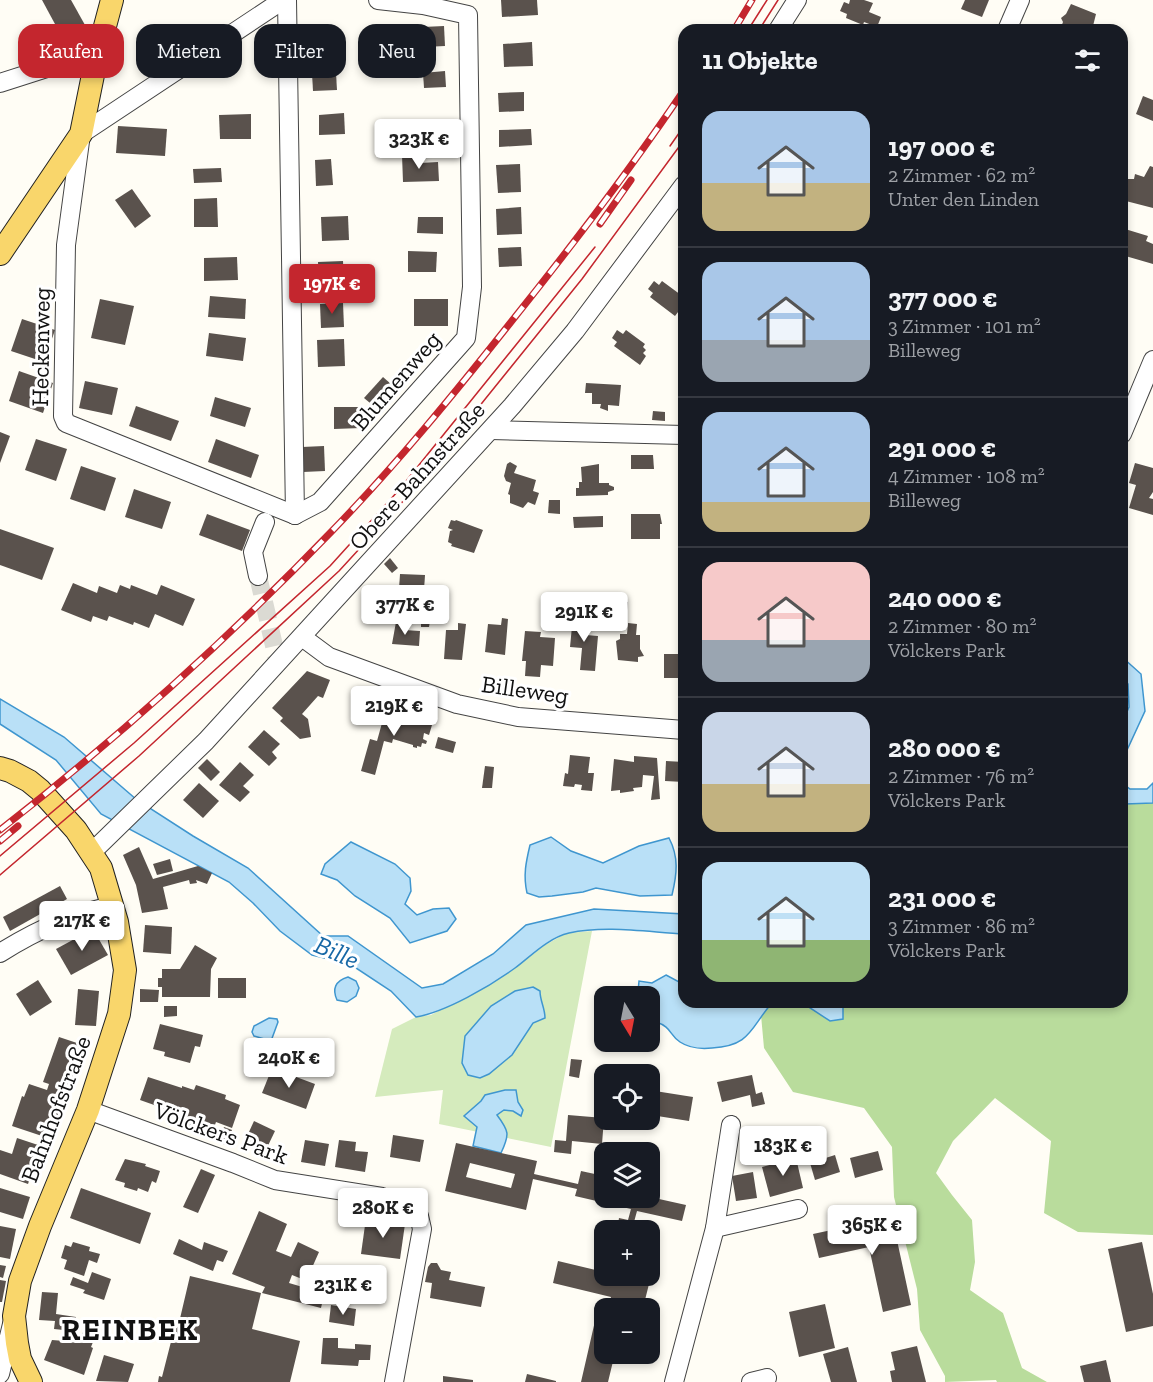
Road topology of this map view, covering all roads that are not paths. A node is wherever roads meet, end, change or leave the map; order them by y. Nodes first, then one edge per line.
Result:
1 (112, 0) edge
2 (285, 0) edge
3 (378, 0) edge
4 (797, 0) edge
5 (1020, 0) edge
6 (106, 24) edge
7 (782, 24) edge
8 (1009, 24) edge
9 (18, 77) edge
10 (94, 78) edge
11 (0, 83) edge
12 (81, 134) junction
13 (678, 195) edge
14 (0, 254) edge
15 (1153, 360) edge
16 (1128, 420) edge
17 (491, 430) junction
18 (678, 435) edge
19 (295, 515) junction
20 (265, 522) dead end
21 (258, 576) tunnel mouth
22 (302, 637) junction
23 (678, 730) edge
24 (0, 768) edge
25 (91, 853) junction
26 (113, 906) junction
27 (0, 953) edge
28 (88, 1110) junction
29 (731, 1125) dead end
30 (798, 1209) dead end
31 (715, 1228) junction
32 (14, 1316) junction
33 (0, 1374) edge
34 (31, 1382) edge
35 (394, 1382) edge
36 (674, 1382) edge

1 - 6 main road
2 - 12 street
2 - 19 street
3 - 19 street, Blumenweg
4 - 7 street
5 - 8 street
9 - 11 street
10 - 12 main road
12 - 14 main road
12 - 19 street, Heckenweg
13 - 17 street, Obere Bahnstraße
15 - 16 street
17 - 18 street
17 - 22 street, Obere Bahnstraße
20 - 21 street
22 - 23 street, Billeweg
22 - 25 street, Obere Bahnstraße
24 - 25 main road, Bahnhofstraße
25 - 26 main road, Bahnhofstraße
26 - 27 street
26 - 28 main road, Bahnhofstraße
28 - 32 main road, Bahnhofstraße
28 - 35 street, Völckers Park
29 - 31 street
30 - 31 street
31 - 36 street
32 - 33 street
32 - 34 main road, Bahnhofstraße

